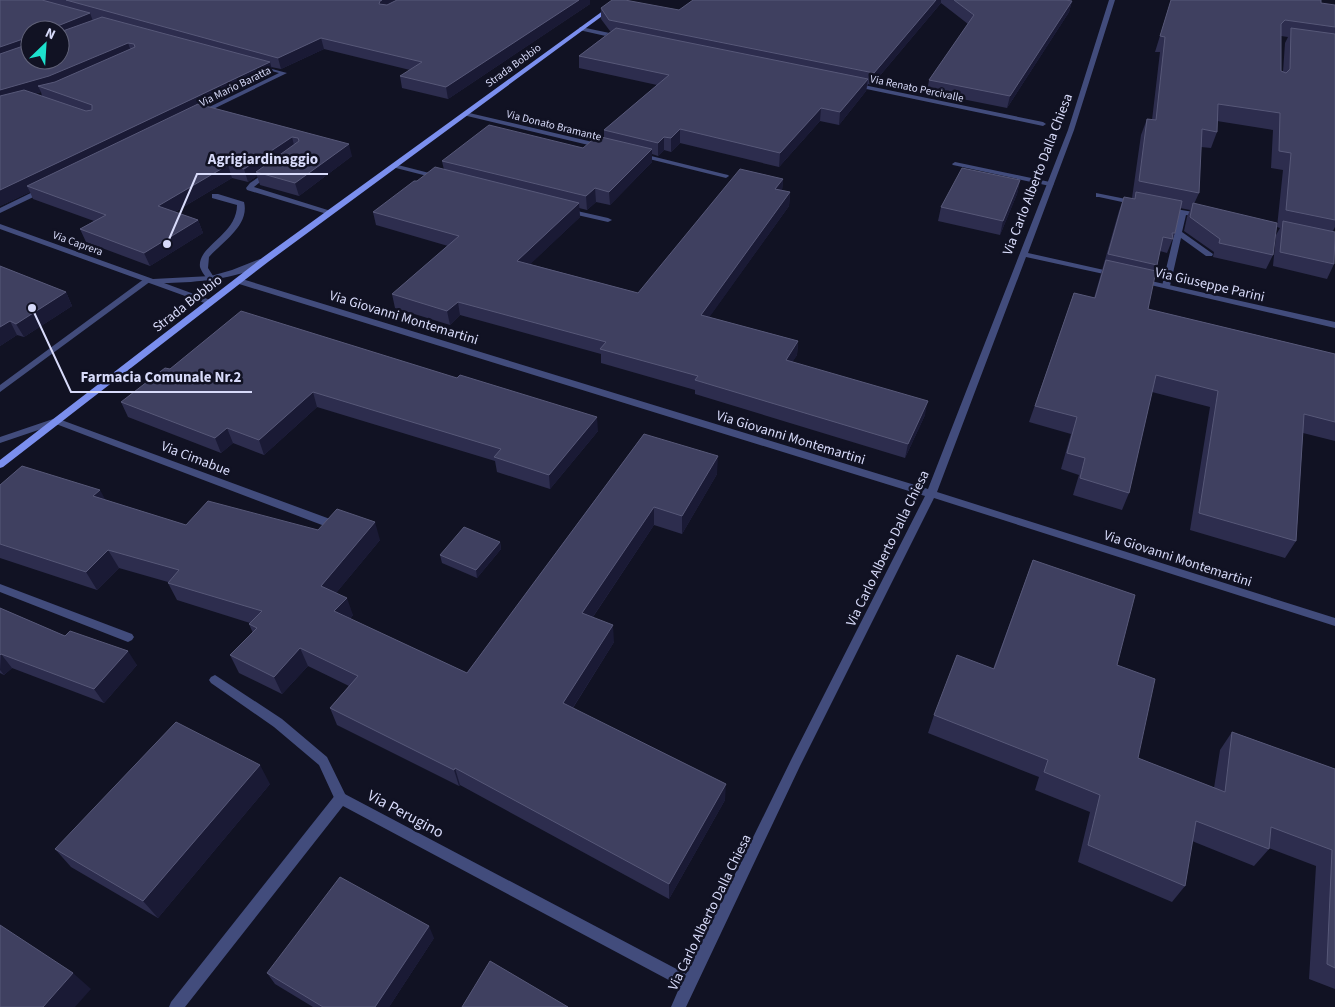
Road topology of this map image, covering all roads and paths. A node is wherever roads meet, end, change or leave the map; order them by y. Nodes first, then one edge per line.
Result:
1 (621, 0) edge
2 (1112, 0) edge
3 (581, 29) junction
4 (629, 39) edge
5 (256, 66) edge
6 (850, 85) edge
7 (465, 114) junction
8 (195, 116) edge
9 (1043, 124) dead end
10 (610, 148) edge
11 (630, 153) edge
12 (955, 164) dead end
13 (394, 166) junction
14 (275, 168) edge
15 (726, 176) dead end
16 (450, 180) edge
17 (1050, 184) junction
18 (53, 185) edge
19 (1099, 195) dead end
20 (215, 196) dead end
21 (249, 197) junction
22 (1146, 205) edge
23 (1155, 207) edge
24 (562, 208) edge
25 (0, 211) edge
26 (330, 212) junction
27 (1183, 212) junction
28 (1211, 218) edge
29 (608, 220) dead end
30 (0, 226) edge
31 (1178, 232) junction
32 (1022, 254) junction
33 (1209, 254) dead end
34 (265, 260) junction
35 (1118, 275) edge
36 (211, 279) junction
37 (147, 280) junction
38 (1137, 280) edge
39 (239, 281) junction
40 (1166, 286) junction
41 (210, 303) junction
42 (1335, 325) edge
43 (0, 389) edge
44 (56, 421) junction
45 (0, 440) edge
46 (0, 465) edge
47 (931, 494) junction
48 (326, 522) edge
49 (0, 588) edge
50 (1335, 622) edge
51 (128, 637) dead end
52 (215, 680) dead end
53 (341, 798) junction
54 (689, 983) junction
55 (176, 1007) edge
56 (678, 1007) edge

1 - 3 main road, Strada Bobbio
2 - 17 street, Via Carlo Alberto Dalla Chiesa
3 - 4 street
3 - 7 main road, Strada Bobbio
5 - 8 street, Via Mario Baratta
6 - 9 street, Via Renato Percivalle
7 - 10 street, Via Donato Bramante
7 - 13 main road, Strada Bobbio
11 - 15 street
12 - 17 street
13 - 16 street
13 - 26 main road, Strada Bobbio
14 - 21 street
17 - 32 street, Via Carlo Alberto Dalla Chiesa
18 - 25 street
19 - 22 street
20 - 21 street
21 - 26 street
21 - 36 street
23 - 27 street
24 - 29 street
26 - 34 main road, Strada Bobbio
27 - 28 street
27 - 31 street
30 - 37 street, Via Caprera
31 - 33 street
31 - 40 street
32 - 35 street
32 - 47 street, Via Carlo Alberto Dalla Chiesa
34 - 36 street, Via Caprera
34 - 39 main road, Strada Bobbio
36 - 37 street, Via Caprera
37 - 41 street, Via Caprera
37 - 43 street
38 - 40 street, Via Giuseppe Parini
39 - 41 main road, Strada Bobbio
39 - 47 street, Via Giovanni Montemartini
40 - 42 street, Via Giuseppe Parini
41 - 44 main road, Strada Bobbio
44 - 45 street
44 - 46 main road, Strada Bobbio
44 - 48 street, Via Cimabue
47 - 50 street, Via Giovanni Montemartini
47 - 54 street, Via Carlo Alberto Dalla Chiesa
49 - 51 street
52 - 53 street
53 - 54 street, Via Perugino
53 - 55 street
54 - 56 street, Via Carlo Alberto Dalla Chiesa

